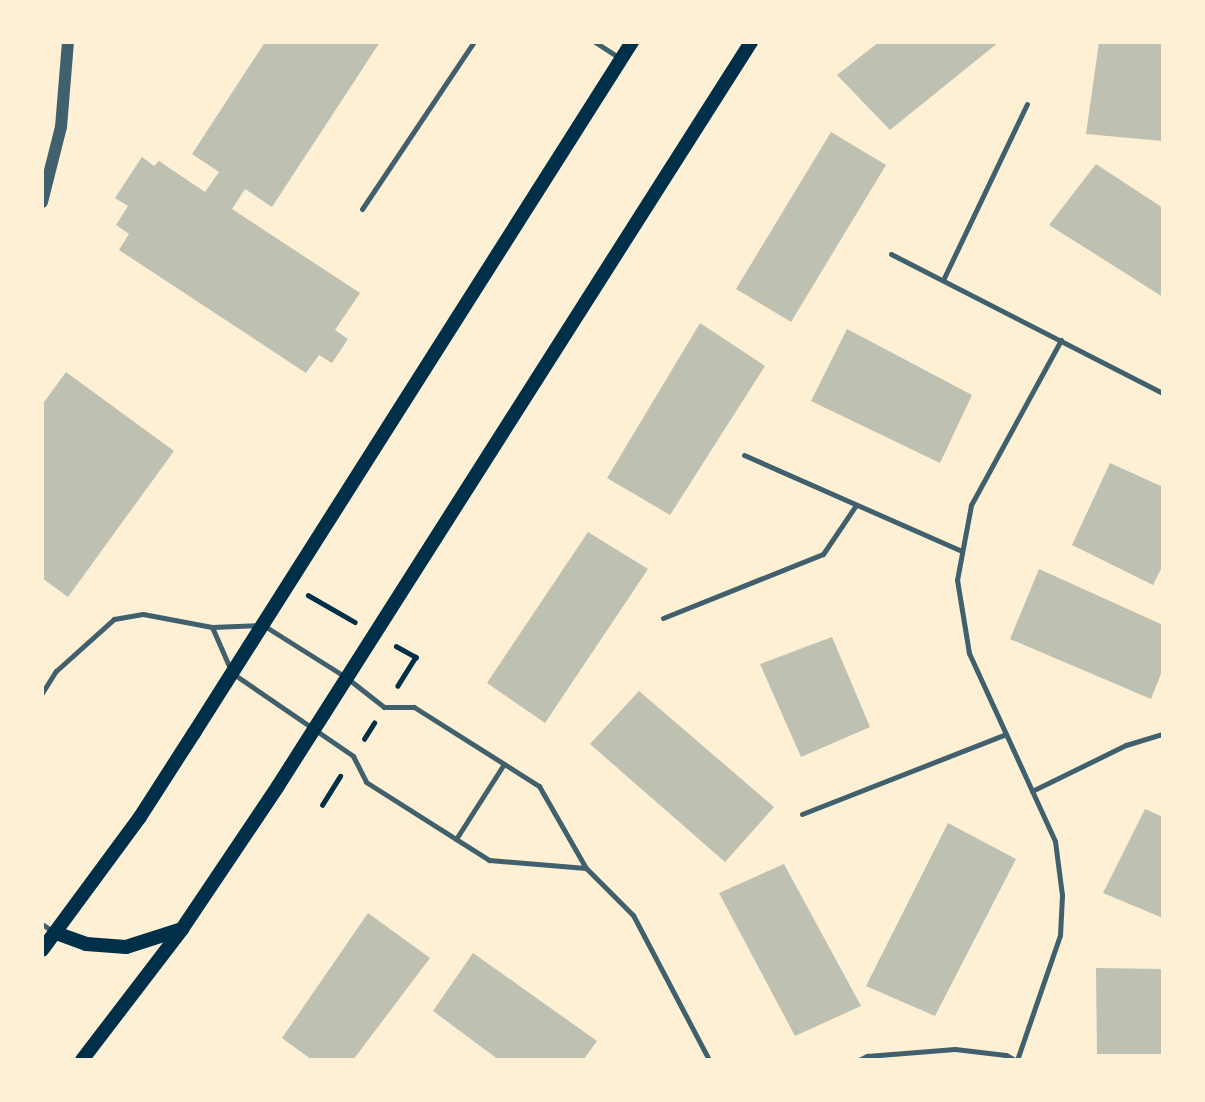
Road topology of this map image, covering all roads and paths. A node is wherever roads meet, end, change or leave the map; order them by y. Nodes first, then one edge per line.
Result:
1 (68, 42) edge
2 (474, 42) edge
3 (595, 42) edge
4 (632, 42) edge
5 (751, 42) edge
6 (621, 59) junction
7 (1027, 104) dead end
8 (42, 202) edge
9 (362, 209) dead end
10 (891, 254) dead end
11 (943, 280) junction
12 (1061, 340) junction
13 (1163, 393) edge
14 (744, 455) dead end
15 (856, 505) junction
16 (962, 551) junction
17 (289, 584) junction
18 (663, 618) dead end
19 (262, 625) junction
20 (212, 627) junction
21 (375, 634) junction
22 (232, 673) junction
23 (347, 678) junction
24 (42, 693) edge
25 (384, 707) junction
26 (314, 730) junction
27 (1006, 734) junction
28 (1163, 734) edge
29 (353, 756) junction
30 (504, 764) junction
31 (1032, 790) junction
32 (321, 805) dead end
33 (802, 814) dead end
34 (457, 839) junction
35 (586, 868) junction
36 (42, 924) edge
37 (182, 929) junction
38 (56, 933) junction
39 (42, 950) edge
40 (82, 1060) edge
41 (709, 1060) edge
42 (859, 1060) edge
43 (1016, 1060) edge

1 - 8 street
2 - 9 lane
3 - 6 lane
4 - 6 main road
5 - 21 main road
6 - 17 main road
7 - 11 lane
10 - 11 lane
11 - 12 lane
12 - 13 lane
12 - 16 lane
14 - 15 lane
15 - 16 lane
15 - 18 lane
16 - 27 lane
17 - 19 main road
17 - 21 path
19 - 20 lane
19 - 22 main road
19 - 23 lane
20 - 22 lane
20 - 24 lane
21 - 23 main road
21 - 25 path
22 - 26 lane
22 - 38 main road
23 - 25 lane
23 - 26 main road
25 - 29 path
25 - 30 lane
26 - 29 lane
26 - 37 main road
27 - 31 lane
27 - 33 lane
28 - 31 lane
29 - 32 path
29 - 34 lane
30 - 34 lane
30 - 35 lane
31 - 43 lane
34 - 35 lane
35 - 41 lane
36 - 38 lane
37 - 38 main road
37 - 40 main road
38 - 39 main road
42 - 43 lane

